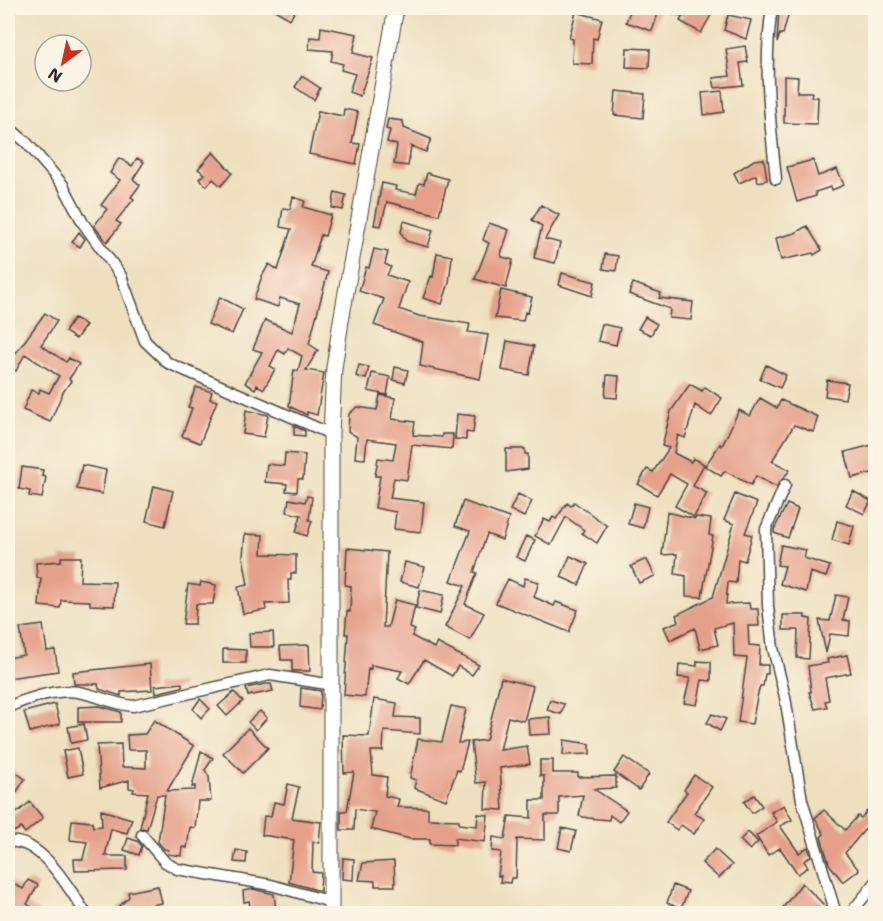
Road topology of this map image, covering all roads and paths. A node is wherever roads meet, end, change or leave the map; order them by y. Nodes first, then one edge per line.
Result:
1 (396, 8) edge
2 (772, 8) edge
3 (8, 127) edge
4 (776, 179) dead end
5 (332, 434) junction
6 (785, 486) dead end
7 (333, 685) junction
8 (8, 707) edge
9 (142, 835) dead end
10 (8, 842) edge
11 (876, 882) edge
12 (331, 908) edge
13 (86, 914) edge
14 (836, 914) edge
15 (850, 914) edge

1 - 5 main road
2 - 4 street
3 - 5 street
5 - 7 main road
6 - 14 street
7 - 8 street
7 - 12 main road
9 - 12 street
10 - 13 street
11 - 15 street

